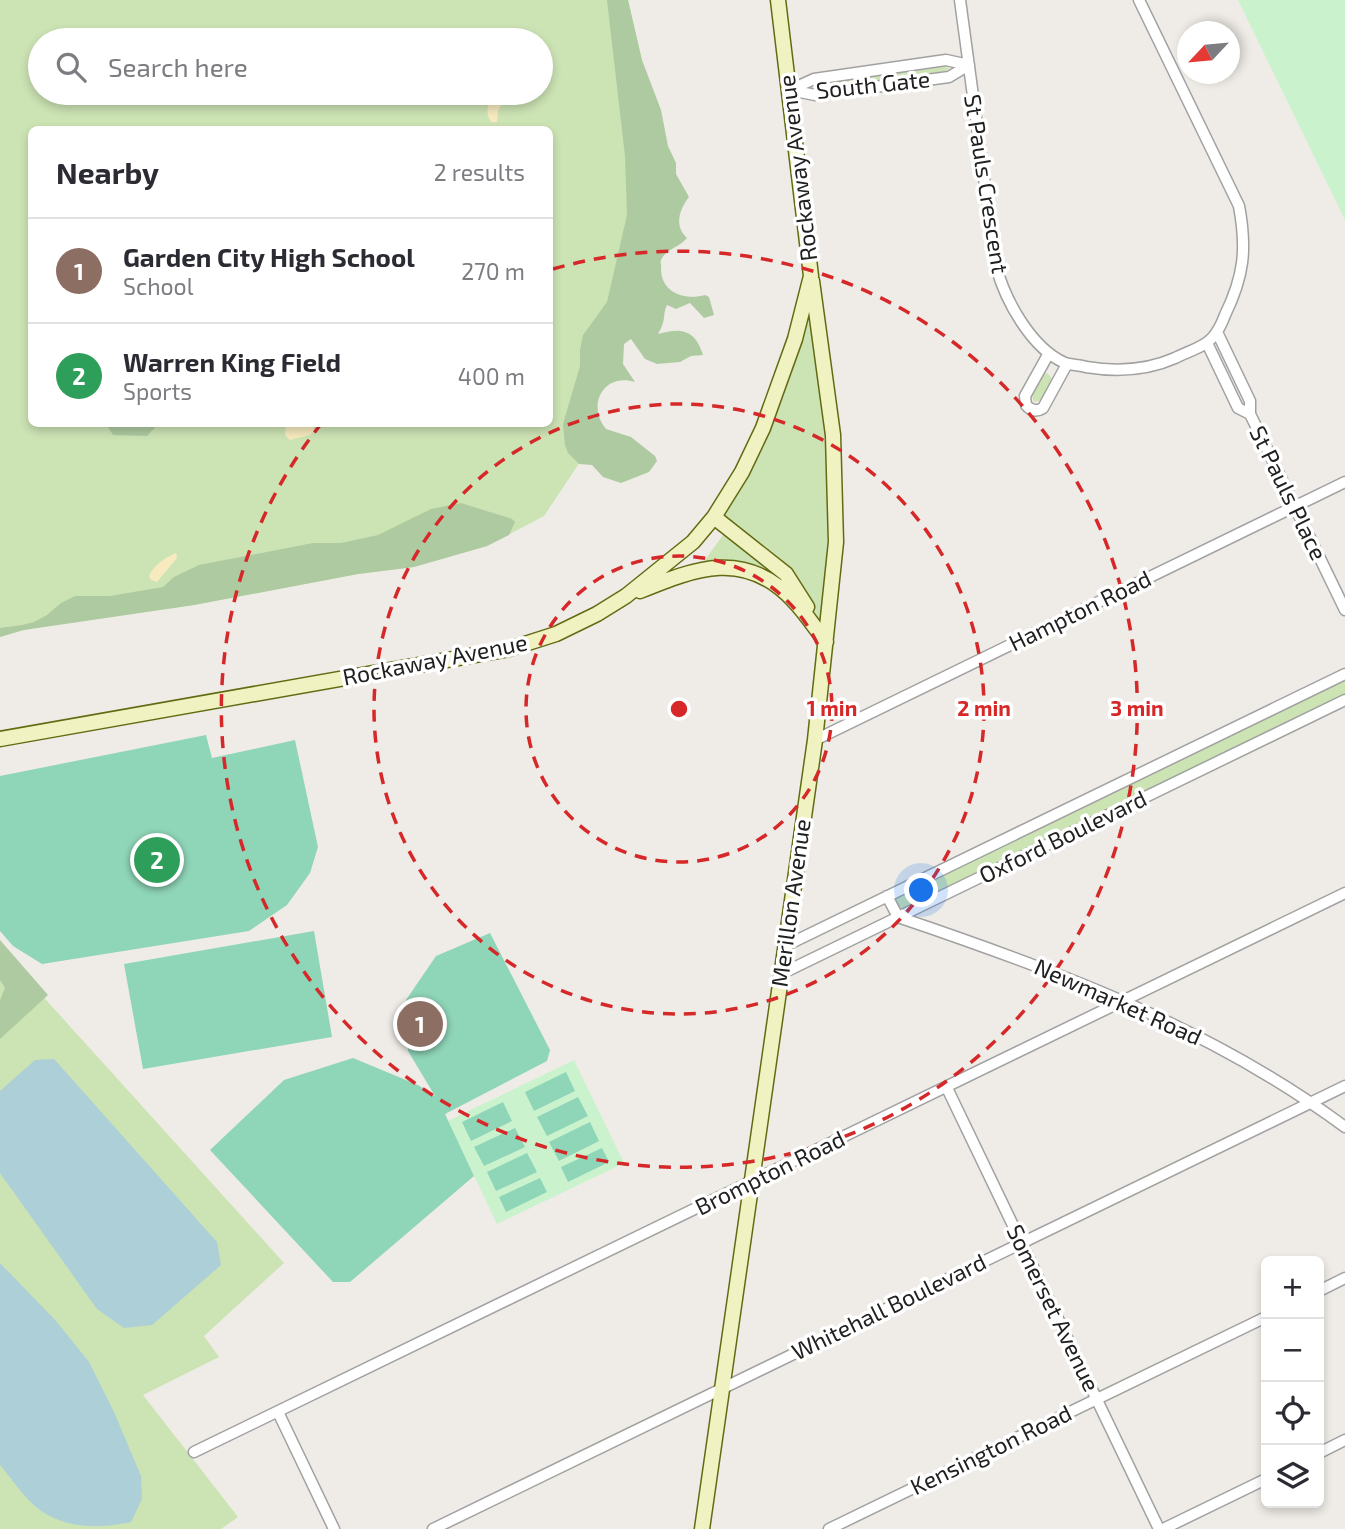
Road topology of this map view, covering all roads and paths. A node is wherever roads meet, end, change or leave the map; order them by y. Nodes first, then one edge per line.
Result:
1 (778, 0) edge
2 (960, 0) edge
3 (1139, 0) edge
4 (969, 65) junction
5 (790, 90) junction
6 (811, 276) junction
7 (1217, 332) junction
8 (1207, 343) junction
9 (1049, 353) junction
10 (1068, 364) junction
11 (1250, 414) junction
12 (1345, 482) edge
13 (1294, 507) junction
14 (714, 517) junction
15 (625, 596) junction
16 (1345, 610) edge
17 (826, 642) junction
18 (1345, 674) edge
19 (1345, 699) edge
20 (0, 738) edge
21 (815, 740) junction
22 (1205, 742) junction
23 (1215, 763) junction
24 (1055, 815) junction
25 (1065, 836) junction
26 (1345, 893) edge
27 (887, 896) junction
28 (898, 917) junction
29 (785, 946) junction
30 (781, 974) junction
31 (1126, 1001) junction
32 (1345, 1086) edge
33 (947, 1088) junction
34 (1311, 1102) junction
35 (1345, 1127) edge
36 (752, 1182) junction
37 (1022, 1243) junction
38 (1345, 1278) edge
39 (1324, 1288) edge
40 (1262, 1319) edge
41 (723, 1388) junction
42 (1096, 1399) junction
43 (278, 1412) junction
44 (1345, 1440) edge
45 (1324, 1450) edge
46 (194, 1452) dead end
47 (1261, 1481) edge
48 (334, 1529) edge
49 (433, 1529) edge
50 (702, 1529) edge
51 (829, 1529) edge
52 (1161, 1529) edge

1 - 5 street, Rockaway Avenue
2 - 4 street, St Pauls Crescent
3 - 7 street
4 - 5 street, South Gate
4 - 5 street, South Gate
4 - 9 street, St Pauls Crescent
5 - 6 street, Rockaway Avenue
6 - 14 street, Rockaway Avenue
6 - 17 street, Merillon Avenue
7 - 8 street
7 - 11 street, St Pauls Place
8 - 10 street, St Pauls Crescent
8 - 11 street, St Pauls Place
9 - 10 street, St Pauls Crescent
9 - 10 street
11 - 13 street, St Pauls Place
12 - 13 street, Hampton Road
13 - 16 street, St Pauls Place
13 - 21 street, Hampton Road
14 - 15 street, Rockaway Avenue
14 - 17 street
15 - 17 street
15 - 20 street, Rockaway Avenue
17 - 21 street, Merillon Avenue
18 - 22 street, Oxford Boulevard
19 - 23 street, Oxford Boulevard
21 - 29 street, Merillon Avenue
22 - 23 street
22 - 24 street, Oxford Boulevard
23 - 25 street, Oxford Boulevard
24 - 25 street
24 - 27 street, Oxford Boulevard
25 - 28 street, Oxford Boulevard
26 - 31 street, Brompton Road
27 - 28 street
27 - 29 street, Oxford Boulevard
28 - 30 street, Oxford Boulevard
28 - 31 street, Newmarket Road
29 - 30 street, Merillon Avenue
30 - 36 street, Merillon Avenue
31 - 33 street, Brompton Road
31 - 34 street, Newmarket Road
32 - 34 street, Whitehall Boulevard
33 - 36 street, Brompton Road
33 - 37 street, Somerset Avenue
34 - 35 street, Newmarket Road
34 - 37 street, Whitehall Boulevard
36 - 41 street, Merillon Avenue
36 - 43 street, Brompton Road
37 - 41 street, Whitehall Boulevard
37 - 42 street, Somerset Avenue
38 - 39 street
40 - 42 street, Kensington Road
41 - 49 street, Whitehall Boulevard
41 - 50 street, Merillon Avenue
42 - 51 street, Kensington Road
42 - 52 street, Somerset Avenue
43 - 46 street, Brompton Road
43 - 48 street
44 - 45 street
47 - 52 street

